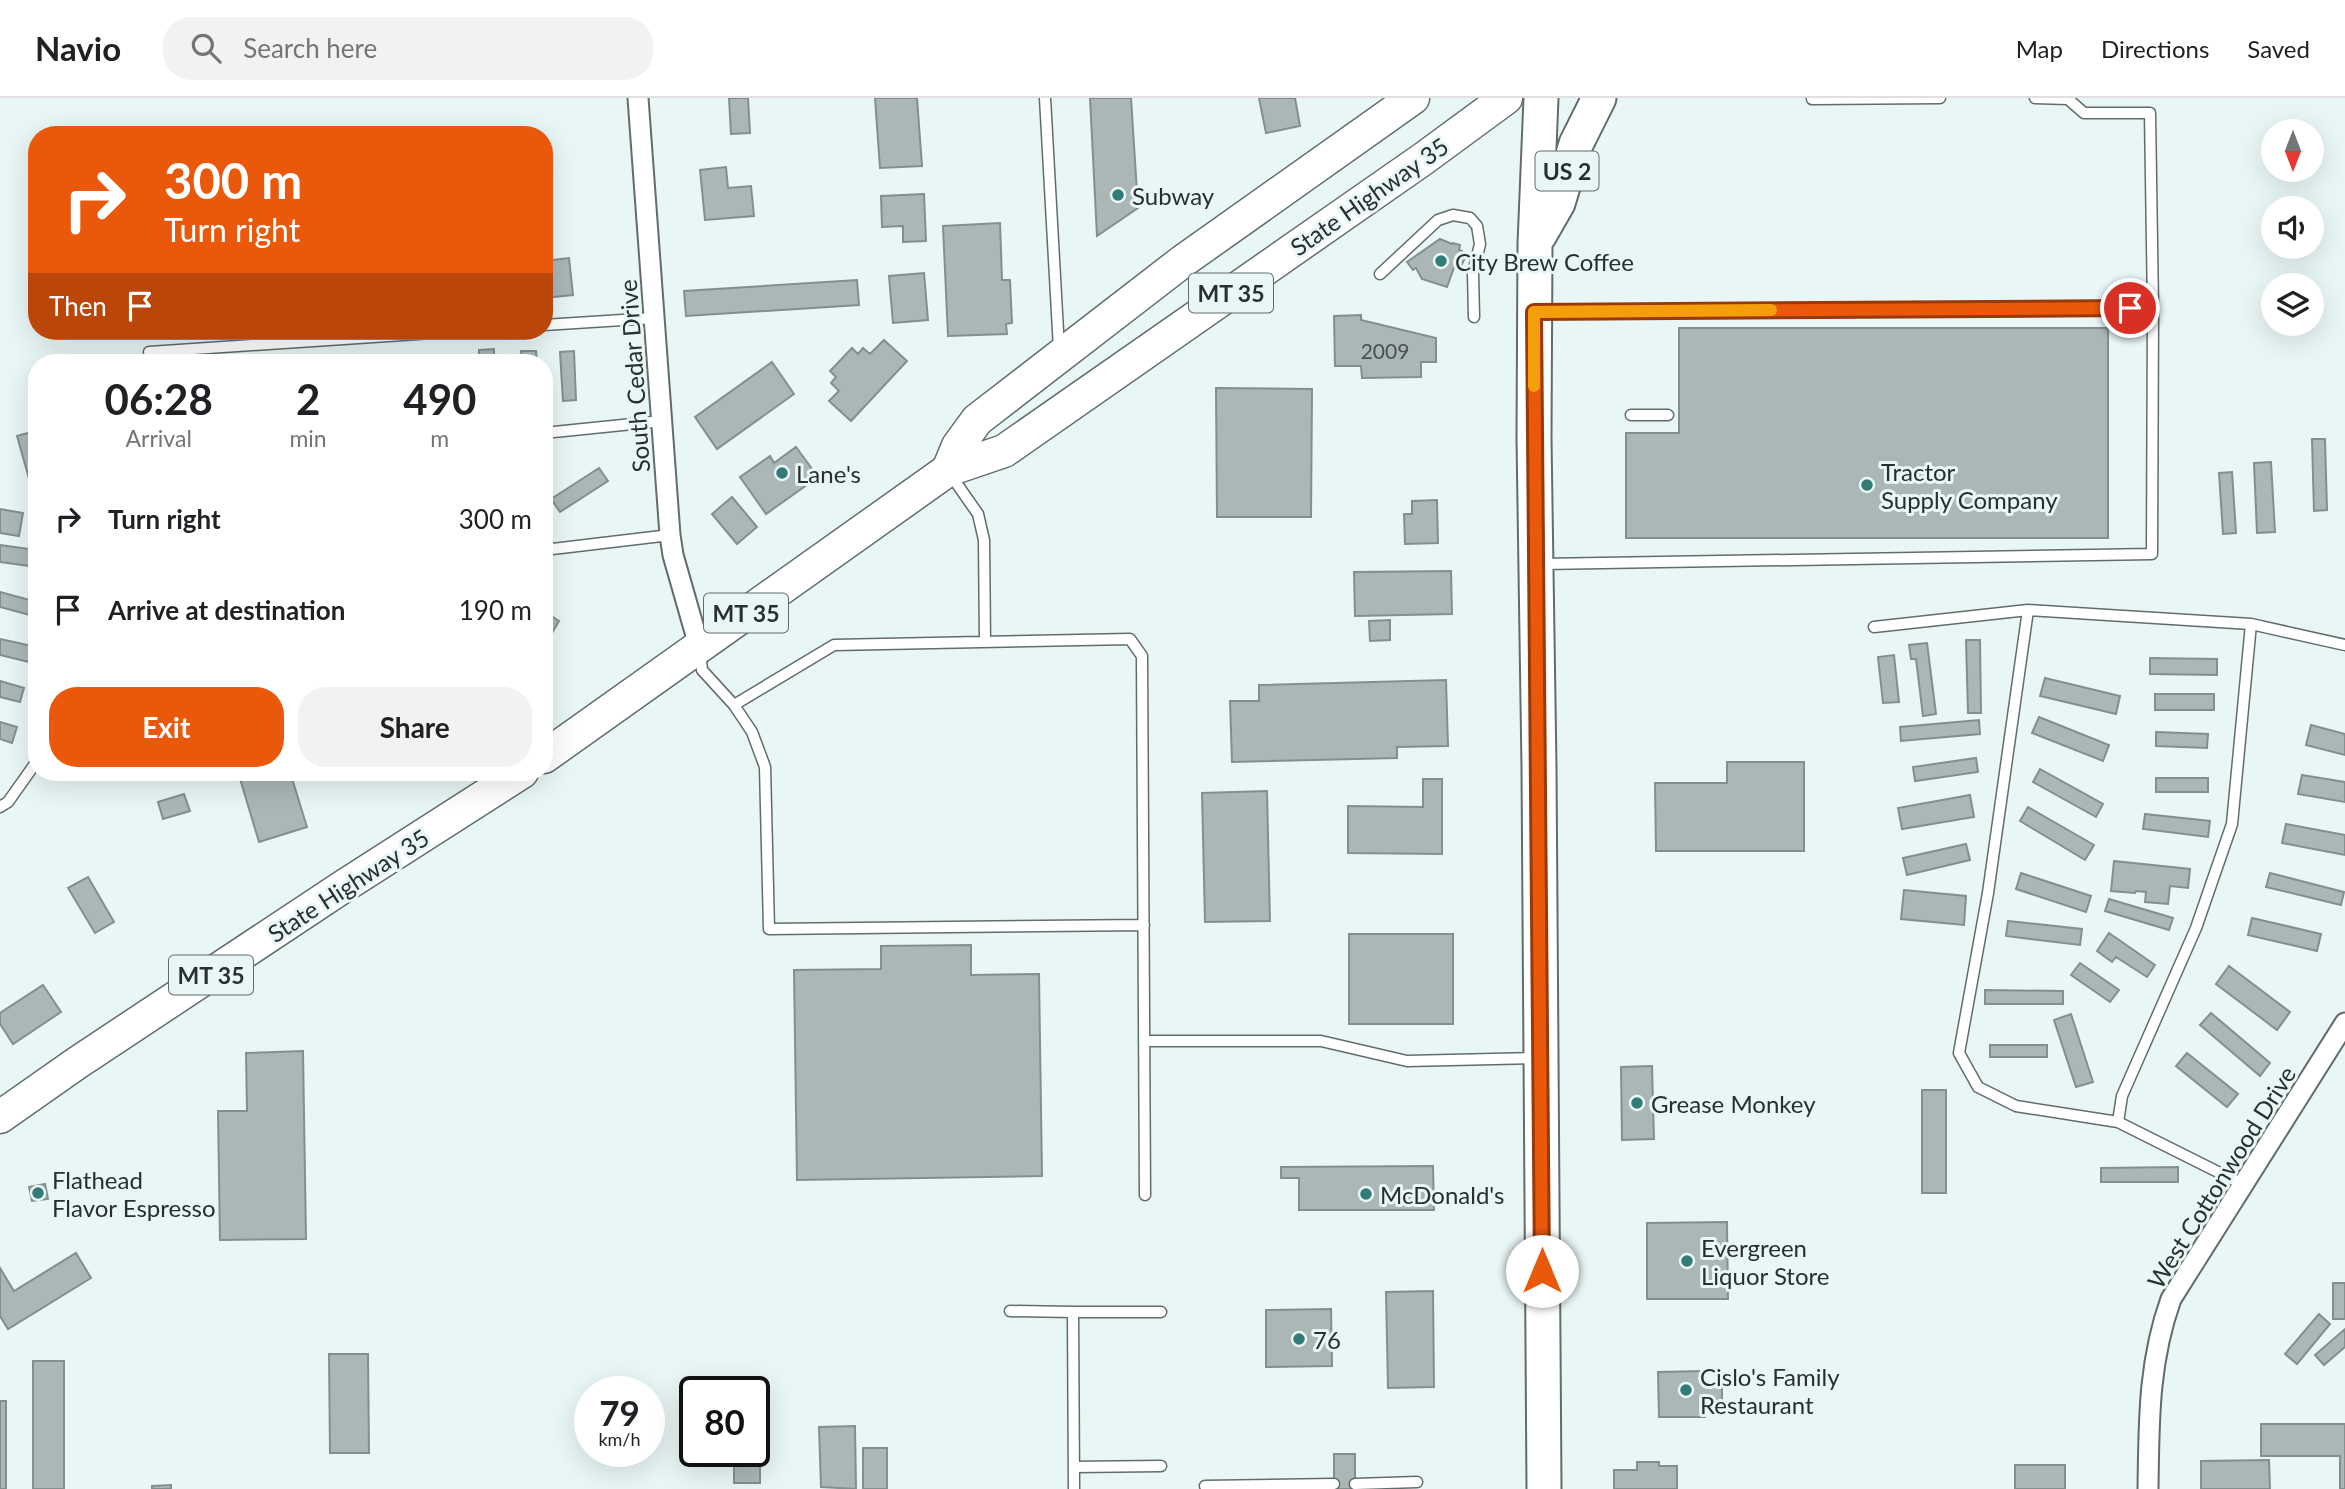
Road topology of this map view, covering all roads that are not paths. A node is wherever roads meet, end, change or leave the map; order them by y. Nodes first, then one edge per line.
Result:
1 (638, 98) edge
2 (1045, 98) edge
3 (1413, 98) edge
4 (1506, 98) edge
5 (1541, 98) edge
6 (1598, 98) edge
7 (1940, 98) edge
8 (2035, 98) edge
9 (1812, 99) edge
10 (2068, 99) edge
11 (1535, 244) junction
12 (1380, 274) dead end
13 (2153, 308) junction
14 (1534, 312) junction
15 (1474, 317) dead end
16 (654, 318) junction
17 (553, 324) edge
18 (328, 340) edge
19 (149, 352) dead end
20 (1060, 356) junction
21 (1631, 415) dead end
22 (1668, 415) dead end
23 (662, 421) junction
24 (553, 432) edge
25 (948, 471) junction
26 (670, 535) junction
27 (553, 549) edge
28 (1535, 564) junction
29 (2028, 610) junction
30 (2251, 624) junction
31 (1874, 626) dead end
32 (985, 642) junction
33 (699, 646) junction
34 (2345, 646) edge
35 (734, 705) junction
36 (553, 751) edge
37 (28, 774) edge
38 (508, 781) edge
39 (0, 807) edge
40 (1144, 925) junction
41 (2345, 1023) edge
42 (1144, 1041) junction
43 (1541, 1058) junction
44 (0, 1117) edge
45 (2118, 1122) junction
46 (2242, 1184) junction
47 (1145, 1195) dead end
48 (1010, 1311) dead end
49 (1073, 1311) junction
50 (1161, 1312) dead end
51 (1161, 1466) dead end
52 (1074, 1467) junction
53 (1417, 1482) dead end
54 (1334, 1484) dead end
55 (1355, 1484) dead end
56 (1205, 1486) dead end
57 (1074, 1489) edge
58 (1544, 1489) edge
59 (2148, 1489) edge

1 - 16 street, South Cedar Drive
2 - 20 lane
3 - 20 main road, State Highway 35 / MT 35
4 - 25 main road, State Highway 35 / MT 35
5 - 11 highway, US 2
6 - 11 highway, US 2
7 - 9 lane
8 - 10 lane
10 - 13 lane
11 - 14 highway, US 2
12 - 15 lane
13 - 14 lane
13 - 28 lane
14 - 28 highway, US 2
16 - 17 lane
16 - 23 street, South Cedar Drive
18 - 19 lane
20 - 25 main road, State Highway 35 / MT 35
21 - 22 lane
23 - 24 lane
23 - 26 street, South Cedar Drive
25 - 32 lane
25 - 33 main road, State Highway 35 / MT 35
26 - 27 lane
26 - 33 street, South Cedar Drive
28 - 43 highway, US 2
29 - 30 lane
29 - 31 lane
29 - 45 lane
30 - 34 lane
30 - 45 lane
32 - 35 lane
32 - 40 lane
33 - 35 lane
33 - 36 main road, State Highway 35 / MT 35
35 - 40 lane
37 - 39 lane
38 - 44 main road, State Highway 35 / MT 35
40 - 42 lane
41 - 46 street, West Cottonwood Drive
42 - 43 lane
42 - 47 lane
43 - 58 highway, US 2
45 - 46 lane
46 - 59 street, West Cottonwood Drive
48 - 49 lane
49 - 50 lane
49 - 52 lane
51 - 52 lane
52 - 57 lane
53 - 55 lane
54 - 56 lane

